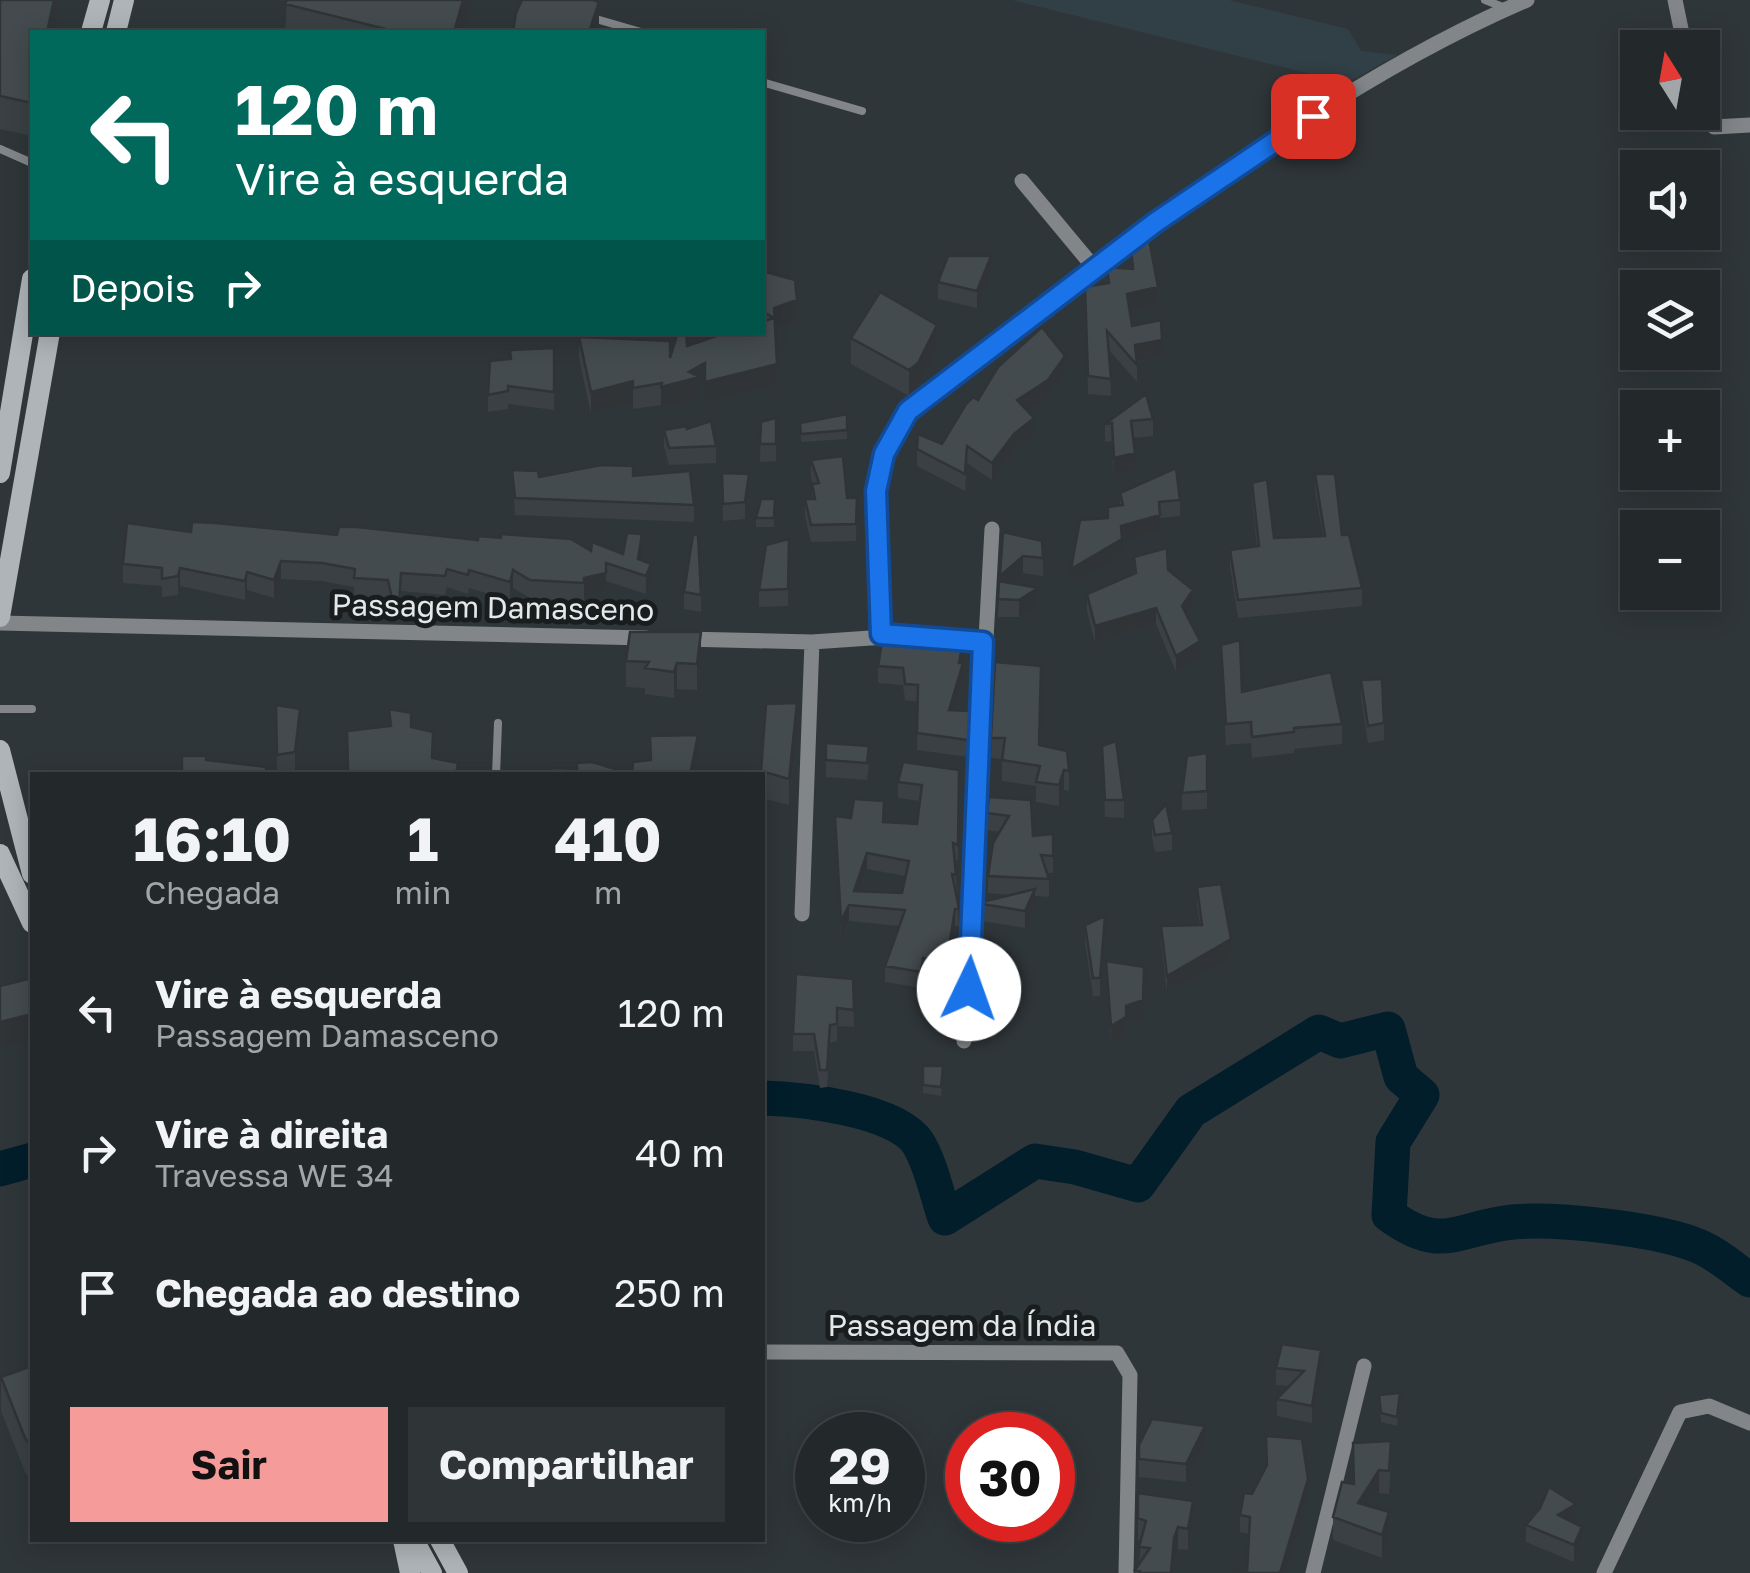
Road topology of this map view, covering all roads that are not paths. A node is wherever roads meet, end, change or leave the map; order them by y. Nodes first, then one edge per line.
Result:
1 (100, 0) edge
2 (124, 0) edge
3 (1485, 0) edge
4 (1528, 0) edge
5 (1675, 0) edge
6 (1509, 8) junction
7 (579, 14) edge
8 (92, 30) edge
9 (116, 30) edge
10 (634, 30) edge
11 (1681, 30) edge
12 (765, 83) edge
13 (862, 110) dead end
14 (1750, 125) edge
15 (1720, 127) edge
16 (0, 149) edge
17 (30, 162) edge
18 (1022, 181) dead end
19 (1096, 270) junction
20 (30, 288) edge
21 (49, 335) edge
22 (6, 395) edge
23 (0, 473) edge
24 (992, 528) dead end
25 (0, 620) edge
26 (881, 634) junction
27 (812, 642) junction
28 (983, 642) junction
29 (0, 708) edge
30 (32, 709) dead end
31 (498, 723) dead end
32 (0, 750) edge
33 (496, 772) edge
34 (0, 854) edge
35 (30, 868) edge
36 (802, 914) dead end
37 (30, 919) edge
38 (964, 1041) dead end
39 (765, 1352) edge
40 (1364, 1366) dead end
41 (1750, 1423) edge
42 (403, 1542) edge
43 (415, 1542) edge
44 (441, 1542) edge
45 (410, 1573) edge
46 (432, 1573) edge
47 (458, 1573) edge
48 (1126, 1573) edge
49 (1313, 1573) edge
50 (1604, 1573) edge

1 - 8 main road
2 - 9 main road
3 - 6 lane
4 - 6 street
5 - 11 street
6 - 19 street
7 - 10 lane
12 - 13 lane
14 - 15 street
16 - 17 lane
18 - 19 street
19 - 26 street
20 - 22 main road
21 - 25 main road
22 - 23 main road
24 - 28 street
25 - 27 street, Passagem Damasceno
26 - 27 street, Passagem Damasceno
26 - 28 street, Passagem Damasceno
27 - 36 street
28 - 38 street
29 - 30 lane
31 - 33 lane
32 - 35 main road
34 - 37 main road
39 - 48 street, Passagem da Índia
40 - 49 street
41 - 50 street
42 - 45 main road
43 - 46 main road
44 - 47 main road

